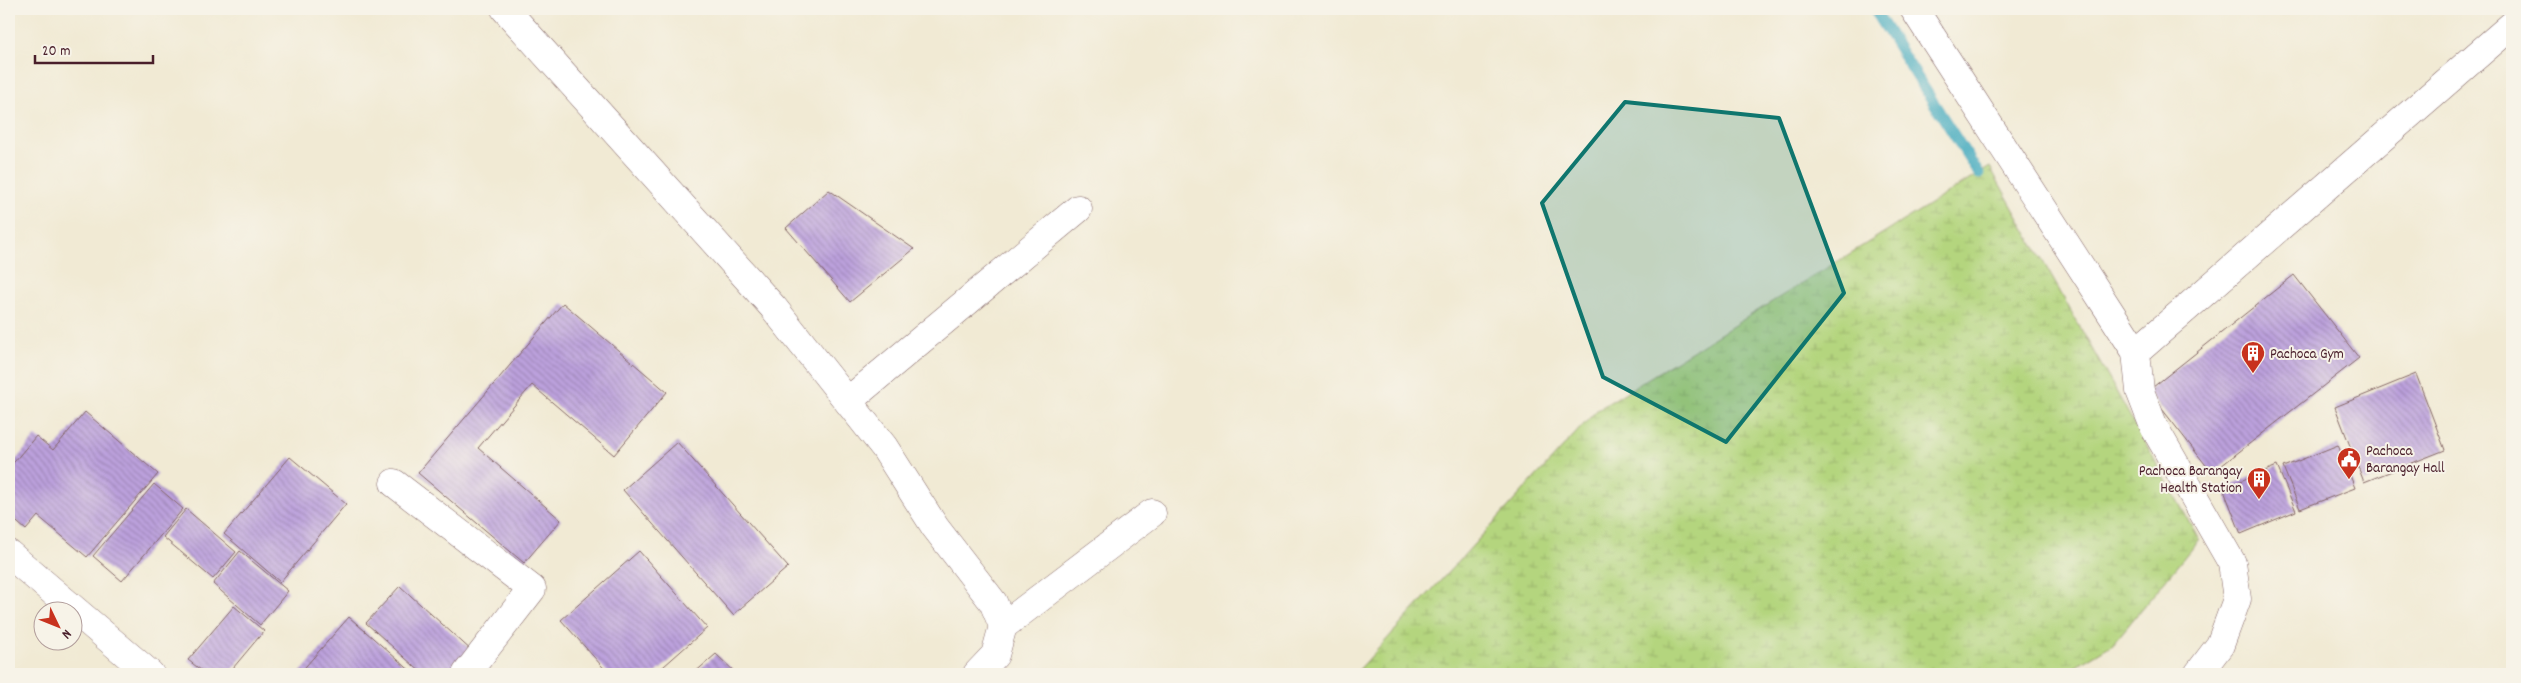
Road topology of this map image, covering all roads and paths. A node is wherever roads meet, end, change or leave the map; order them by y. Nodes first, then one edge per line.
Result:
1 (1914, 9) edge
2 (508, 10) edge
3 (2512, 24) edge
4 (1078, 209) dead end
5 (2136, 352) junction
6 (848, 401) junction
7 (394, 483) dead end
8 (1152, 513) dead end
9 (9, 554) edge
10 (1003, 626) junction
11 (150, 674) edge
12 (466, 674) edge
13 (977, 674) edge
14 (2198, 674) edge

1 - 5 street
2 - 6 street
3 - 5 street
4 - 6 street
5 - 14 street
6 - 10 street
7 - 12 street
8 - 10 street
9 - 11 street
10 - 13 street

